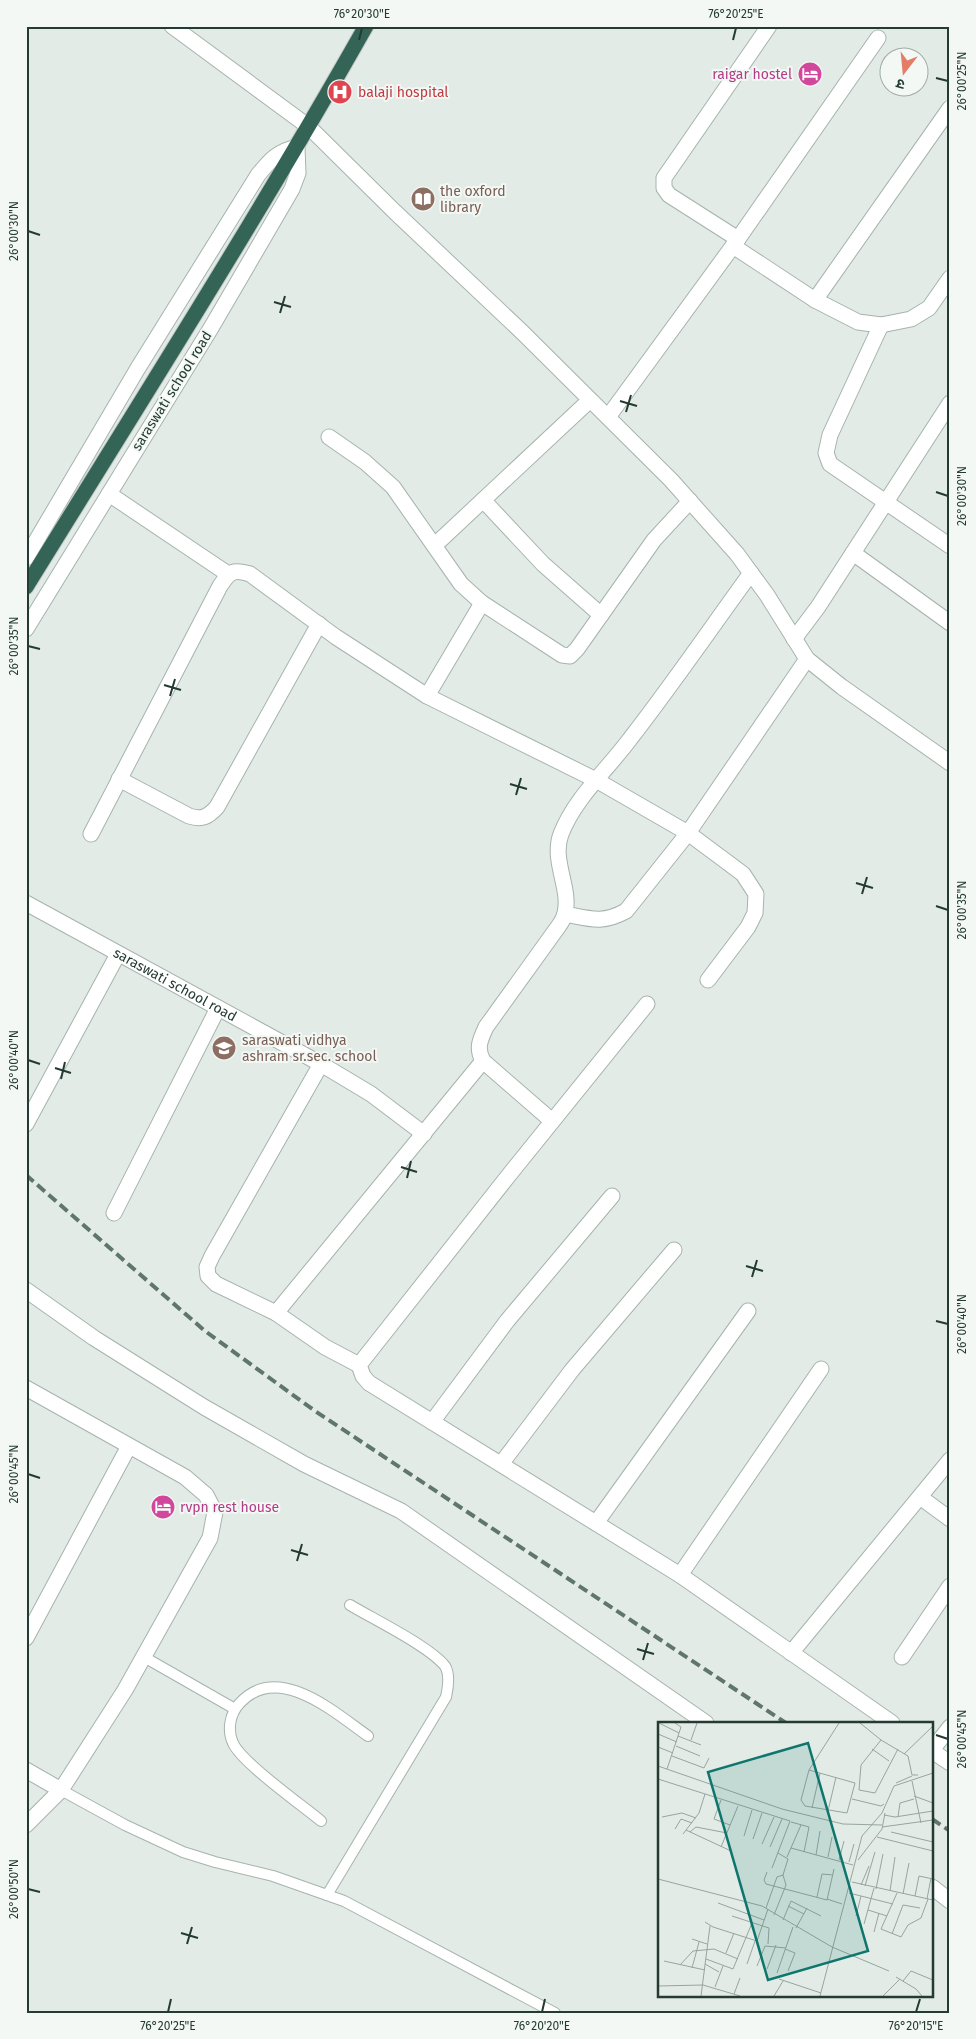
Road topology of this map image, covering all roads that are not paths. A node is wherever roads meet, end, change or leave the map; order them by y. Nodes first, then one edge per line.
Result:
1 (172, 26) edge
2 (366, 26) edge
3 (769, 26) edge
4 (878, 38) dead end
5 (950, 108) edge
6 (309, 127) junction
7 (297, 147) junction
8 (736, 243) junction
9 (950, 278) edge
10 (815, 300) junction
11 (881, 325) junction
12 (590, 400) junction
13 (950, 403) edge
14 (608, 417) junction
15 (329, 437) dead end
16 (109, 494) junction
17 (483, 500) junction
18 (690, 501) junction
19 (886, 502) junction
20 (434, 545) junction
21 (950, 546) edge
22 (853, 553) junction
23 (26, 558) edge
24 (751, 573) junction
25 (228, 574) junction
26 (26, 587) edge
27 (482, 603) junction
28 (601, 615) junction
29 (950, 623) edge
30 (319, 624) junction
31 (26, 629) edge
32 (794, 640) junction
33 (807, 659) junction
34 (427, 696) junction
35 (950, 763) edge
36 (119, 779) junction
37 (596, 780) junction
38 (688, 833) junction
39 (91, 834) dead end
40 (26, 903) edge
41 (565, 914) junction
42 (118, 954) junction
43 (708, 980) dead end
44 (647, 1004) dead end
45 (218, 1008) junction
46 (483, 1061) junction
47 (321, 1064) junction
48 (552, 1121) junction
49 (26, 1124) edge
50 (424, 1134) junction
51 (612, 1196) dead end
52 (114, 1213) dead end
53 (674, 1250) dead end
54 (26, 1290) edge
55 (748, 1311) dead end
56 (276, 1313) junction
57 (359, 1366) junction
58 (821, 1369) dead end
59 (26, 1388) edge
60 (432, 1422) junction
61 (129, 1446) junction
62 (950, 1460) edge
63 (501, 1464) junction
64 (920, 1497) junction
65 (950, 1519) edge
66 (596, 1523) junction
67 (680, 1575) junction
68 (950, 1586) edge
69 (350, 1605) dead end
70 (26, 1638) edge
71 (791, 1653) junction
72 (902, 1657) dead end
73 (144, 1658) junction
74 (235, 1709) junction
75 (705, 1722) edge
76 (891, 1722) edge
77 (950, 1727) edge
78 (368, 1736) dead end
79 (934, 1747) edge
80 (934, 1751) edge
81 (950, 1763) edge
82 (26, 1770) edge
83 (61, 1790) junction
84 (321, 1821) dead end
85 (26, 1825) edge
86 (934, 1889) edge
87 (327, 1895) junction
88 (950, 1901) edge
89 (555, 2013) edge

1 - 6 street
2 - 6 highway
3 - 8 street
4 - 8 street
5 - 10 street
6 - 7 highway
6 - 12 street
7 - 16 street, saraswati school road
7 - 23 street
7 - 26 highway
8 - 10 street
8 - 14 street
9 - 11 street
10 - 11 street
11 - 19 street
12 - 14 street
12 - 17 street
13 - 19 street
14 - 18 street
15 - 20 street
16 - 25 street
16 - 31 street, saraswati school road
17 - 20 street
17 - 28 street
18 - 24 street
18 - 28 street
19 - 21 street
19 - 22 street
20 - 27 street
22 - 29 street
22 - 32 street
24 - 32 street
24 - 37 street
25 - 30 street
25 - 36 street
27 - 28 street
27 - 34 street
30 - 34 street
30 - 36 street
32 - 33 street
33 - 35 street
33 - 38 street
34 - 37 street
36 - 39 street
37 - 38 street
37 - 41 street
38 - 41 street
38 - 43 street
40 - 42 street, saraswati school road
41 - 46 street
42 - 45 street, saraswati school road
42 - 49 street
44 - 48 street
45 - 47 street, saraswati school road
45 - 52 street
46 - 48 street
46 - 50 street
47 - 50 street, saraswati school road
47 - 56 street
48 - 57 street
50 - 56 street
51 - 60 street
53 - 63 street
54 - 75 street
55 - 66 street
56 - 57 street
57 - 60 street
58 - 67 street
59 - 61 street
60 - 63 street
61 - 70 street
61 - 73 street
62 - 64 street
63 - 66 street
64 - 65 street
64 - 71 street
66 - 67 street
67 - 71 street
68 - 72 street
69 - 87 lane
71 - 76 street
73 - 74 lane
73 - 83 street
74 - 78 lane
74 - 84 lane
77 - 79 street
80 - 81 street
82 - 83 street
83 - 85 street
83 - 87 lane
86 - 88 street
87 - 89 lane

